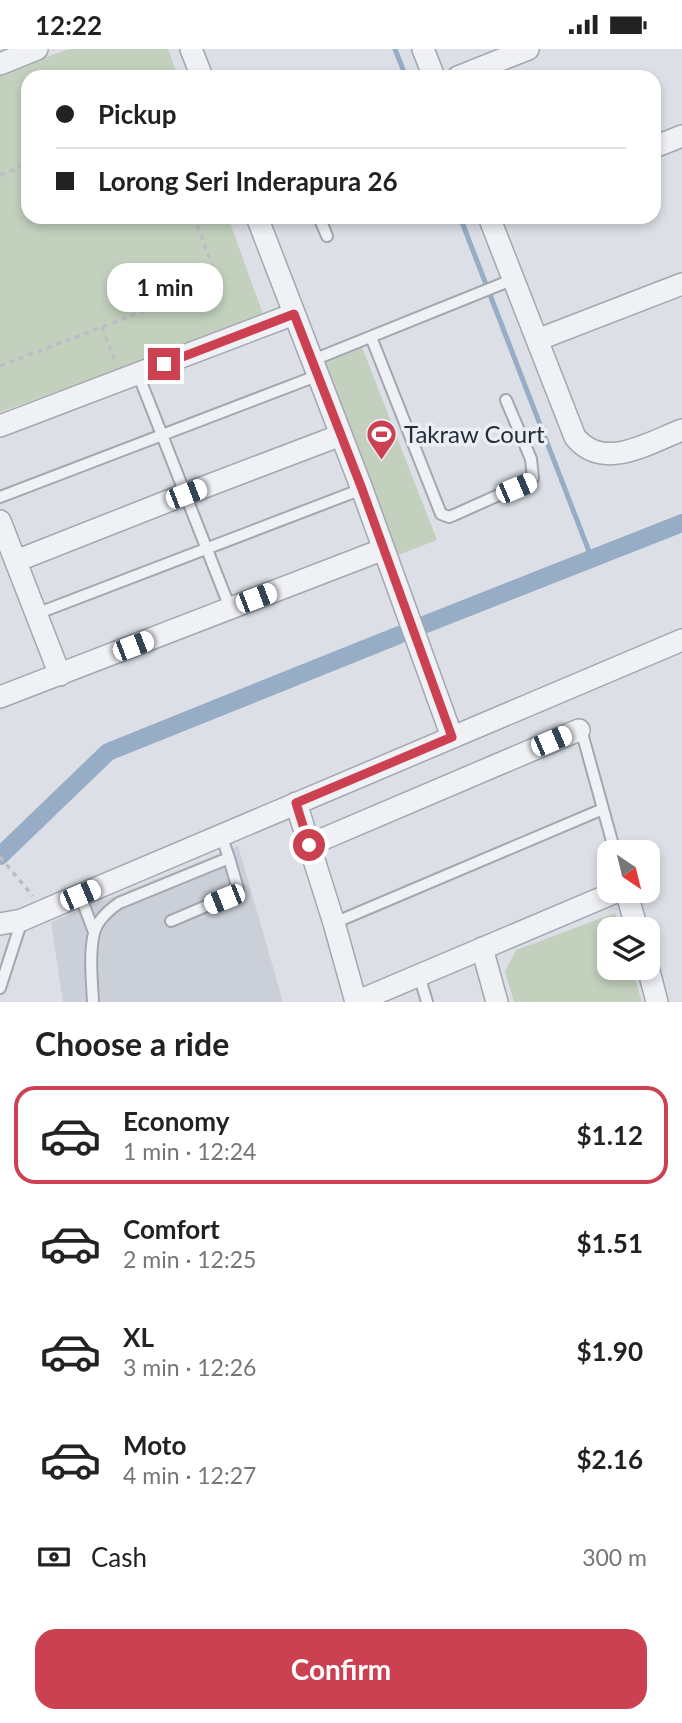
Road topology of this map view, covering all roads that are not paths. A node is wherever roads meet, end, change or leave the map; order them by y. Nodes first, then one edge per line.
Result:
1 (37, 49) edge
2 (191, 49) edge
3 (423, 49) edge
4 (528, 49) edge
5 (0, 64) edge
6 (199, 70) edge
7 (431, 70) edge
8 (476, 70) edge
9 (682, 136) edge
10 (661, 144) edge
11 (260, 224) edge
12 (322, 224) edge
13 (491, 224) edge
14 (327, 236) dead end
15 (508, 281) junction
16 (682, 283) edge
17 (294, 314) junction
18 (371, 337) junction
19 (537, 340) junction
20 (316, 367) junction
21 (130, 377) junction
22 (506, 400) dead end
23 (0, 426) edge
24 (682, 430) edge
25 (163, 435) junction
26 (341, 435) junction
27 (362, 489) junction
28 (186, 494) junction
29 (0, 498) edge
30 (0, 521) edge
31 (207, 548) junction
32 (384, 549) junction
33 (16, 561) junction
34 (230, 608) junction
35 (36, 614) junction
36 (682, 640) edge
37 (60, 675) junction
38 (0, 697) edge
39 (579, 730) joint
40 (452, 737) junction
41 (296, 803) junction
42 (603, 809) junction
43 (221, 835) junction
44 (612, 840) edge
45 (309, 845) junction
46 (229, 858) junction
47 (80, 895) junction
48 (597, 900) edge
49 (22, 920) junction
50 (171, 921) dead end
51 (334, 923) junction
52 (0, 924) edge
53 (94, 932) junction
54 (482, 948) junction
55 (419, 975) junction
56 (651, 980) edge
57 (0, 988) edge
58 (93, 1002) edge
59 (356, 1002) edge
60 (427, 1002) edge
61 (497, 1002) edge
62 (657, 1002) edge

1 - 5 street
2 - 6 street
3 - 7 street
4 - 8 street
9 - 10 street
11 - 17 street
12 - 14 lane
13 - 15 street
15 - 18 lane
15 - 19 street
16 - 19 street
17 - 20 street
17 - 21 street
18 - 20 lane
18 - 22 lane
19 - 24 street
20 - 25 lane
20 - 26 street
21 - 23 street
21 - 25 lane
25 - 28 lane
25 - 29 lane
26 - 27 street
26 - 28 street
27 - 31 lane
27 - 32 street
28 - 31 lane
28 - 33 street
30 - 33 street
31 - 34 lane
31 - 35 lane
32 - 34 street
32 - 40 street
33 - 35 street
34 - 37 street
35 - 37 street
36 - 40 street
37 - 38 street
39 - 42 lane
39 - 45 street
40 - 41 street
41 - 43 street
41 - 45 street
42 - 44 lane
42 - 51 lane
43 - 46 lane
43 - 47 street
45 - 51 street
46 - 50 lane
46 - 53 lane
47 - 49 street
47 - 53 lane
48 - 54 street
49 - 52 street
49 - 57 lane
51 - 59 street
53 - 58 lane
54 - 55 street
54 - 61 street
55 - 59 street
55 - 60 lane
56 - 62 street

